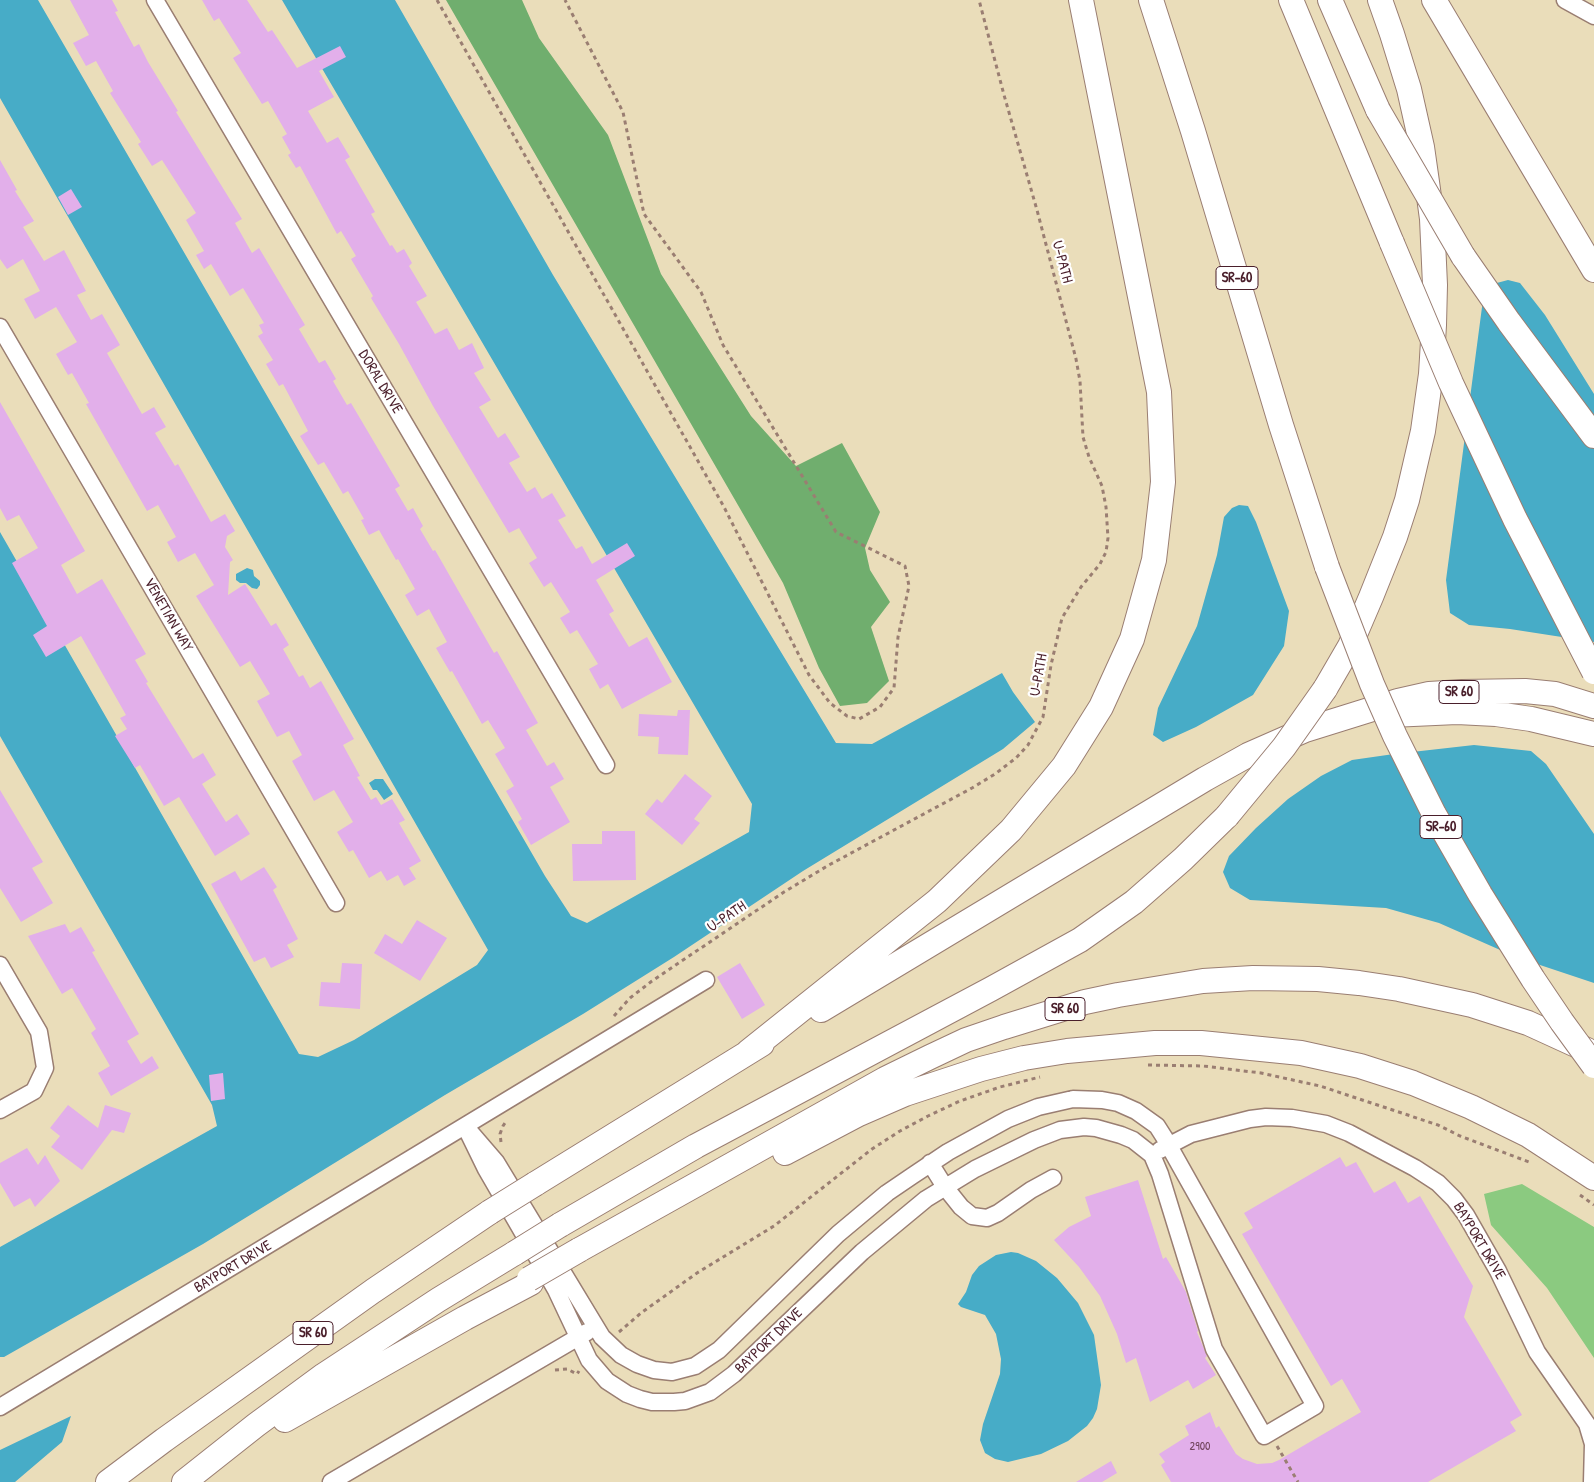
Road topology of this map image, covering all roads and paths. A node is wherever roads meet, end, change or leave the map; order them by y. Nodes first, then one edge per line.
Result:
1 (155, 0) edge
2 (437, 0) edge
3 (565, 0) edge
4 (979, 0) edge
5 (1081, 0) edge
6 (1151, 0) edge
7 (1291, 0) edge
8 (1330, 0) edge
9 (1380, 0) edge
10 (1434, 0) edge
11 (1565, 0) edge
12 (1594, 16) edge
13 (1594, 270) edge
14 (0, 327) edge
15 (1594, 436) edge
16 (1594, 672) edge
17 (1594, 706) edge
18 (1327, 722) junction
19 (1594, 734) edge
20 (606, 765) dead end
21 (336, 903) dead end
22 (0, 966) edge
23 (706, 980) dead end
24 (608, 1021) dead end
25 (748, 1052) junction
26 (1594, 1054) edge
27 (1594, 1066) edge
28 (0, 1110) edge
29 (465, 1126) junction
30 (1168, 1145) junction
31 (1152, 1154) junction
32 (930, 1164) junction
33 (1053, 1178) dead end
34 (1594, 1178) edge
35 (945, 1187) junction
36 (580, 1254) junction
37 (596, 1327) junction
38 (578, 1337) junction
39 (0, 1407) edge
40 (1268, 1434) junction
41 (108, 1482) edge
42 (185, 1482) edge
43 (330, 1482) edge
44 (1298, 1482) edge
45 (1592, 1482) edge

1 - 20 street, DORAL DRIVE
2 - 3 path
4 - 24 path, U-PATH
5 - 25 highway
6 - 27 highway, SR-60 / SR-60, bridge
7 - 16 highway, bridge
8 - 15 highway, bridge
9 - 42 highway, bridge
10 - 13 highway
11 - 12 street
14 - 21 street, VENETIAN WAY
17 - 18 highway, SR 60
18 - 19 highway
18 - 25 highway, SR 60
22 - 28 street
23 - 29 street
25 - 41 highway, SR 60, bridge
26 - 36 highway, SR 60
29 - 37 street, BAYPORT DRIVE
29 - 38 street, BAYPORT DRIVE
29 - 39 street, BAYPORT DRIVE
30 - 31 street, BAYPORT DRIVE
30 - 32 street, BAYPORT DRIVE
30 - 40 street
30 - 45 street, BAYPORT DRIVE
31 - 35 street, BAYPORT DRIVE
31 - 40 street
32 - 35 street
32 - 37 street, BAYPORT DRIVE
33 - 35 street
34 - 36 highway, SR 60
35 - 38 street, BAYPORT DRIVE
36 - 42 highway, SR 60, bridge
37 - 38 street
38 - 43 street
40 - 44 path

